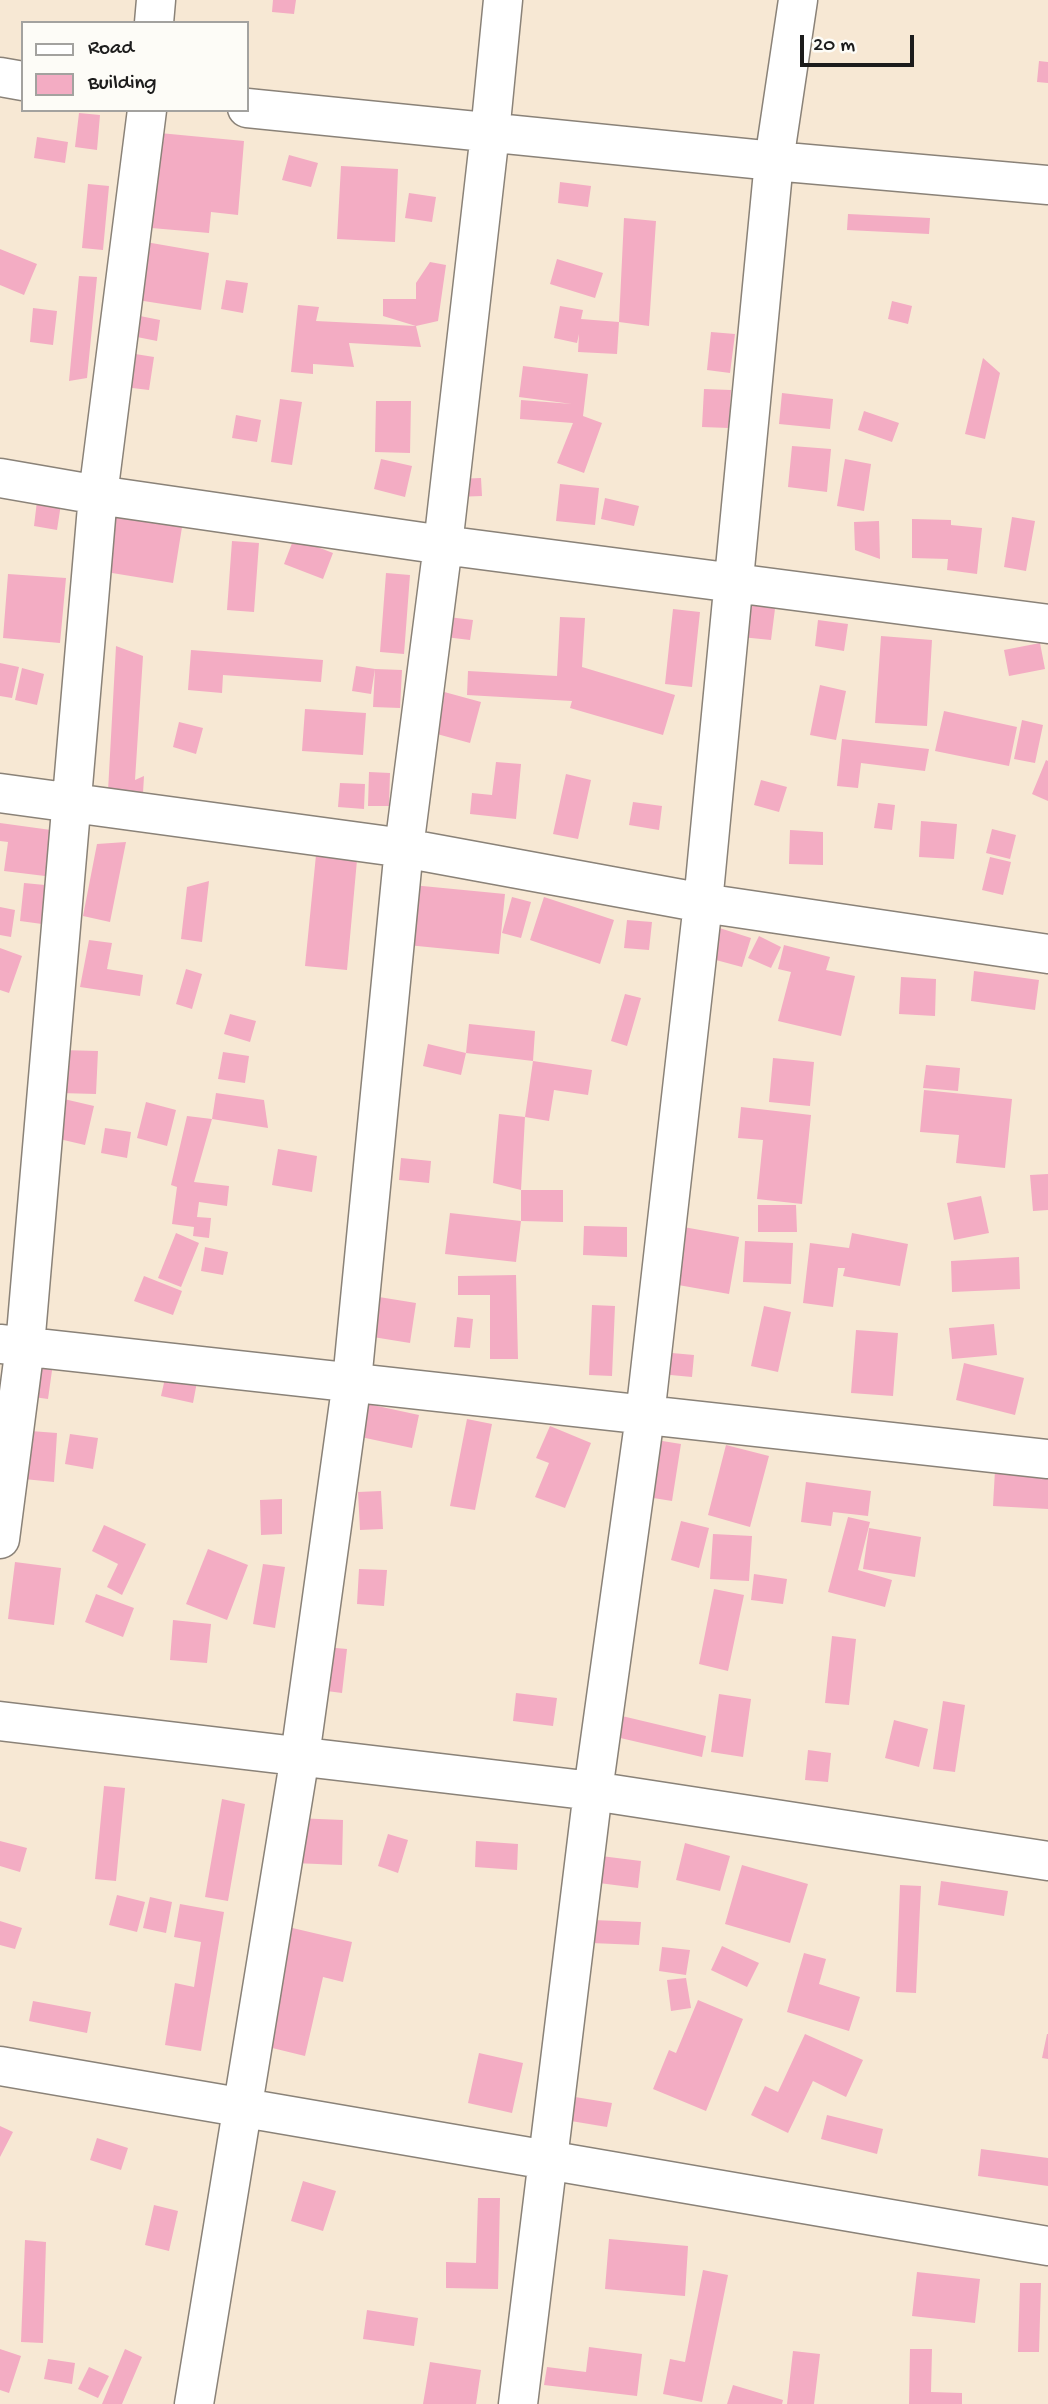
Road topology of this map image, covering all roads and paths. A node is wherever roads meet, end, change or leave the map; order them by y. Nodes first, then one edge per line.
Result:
1 (156, 0) edge
2 (503, 0) edge
3 (798, 0) edge
4 (154, 21) edge
5 (0, 77) edge
6 (21, 81) edge
7 (248, 108) edge
8 (147, 112) edge
9 (490, 133) junction
10 (774, 161) junction
11 (1048, 185) edge
12 (0, 478) edge
13 (98, 495) junction
14 (443, 545) junction
15 (734, 584) junction
16 (1048, 624) edge
17 (0, 793) edge
18 (70, 802) junction
19 (404, 848) junction
20 (703, 903) junction
21 (1048, 954) edge
22 (13, 1345) edge
23 (352, 1381) junction
24 (645, 1416) junction
25 (1048, 1459) edge
26 (0, 1539) edge
27 (0, 1721) edge
28 (300, 1756) junction
29 (593, 1791) junction
30 (1048, 1861) edge
31 (0, 2066) edge
32 (244, 2108) junction
33 (548, 2160) junction
34 (1048, 2246) edge
35 (194, 2404) edge
36 (518, 2404) edge

1 - 4 street
2 - 9 street
3 - 10 street
5 - 6 street
7 - 9 street
8 - 13 street
9 - 10 street
9 - 14 street
10 - 11 street
10 - 15 street
12 - 13 street
13 - 14 street
13 - 18 street
14 - 15 street
14 - 19 street
15 - 16 street
15 - 20 street
17 - 18 street
18 - 19 street
18 - 22 street
19 - 20 street
19 - 23 street
20 - 21 street
20 - 24 street
22 - 23 street
22 - 26 street
23 - 24 street
23 - 28 street
24 - 25 street
24 - 29 street
27 - 28 street
28 - 29 street
28 - 32 street
29 - 30 street
29 - 33 street
31 - 32 street
32 - 33 street
32 - 35 street
33 - 34 street
33 - 36 street

